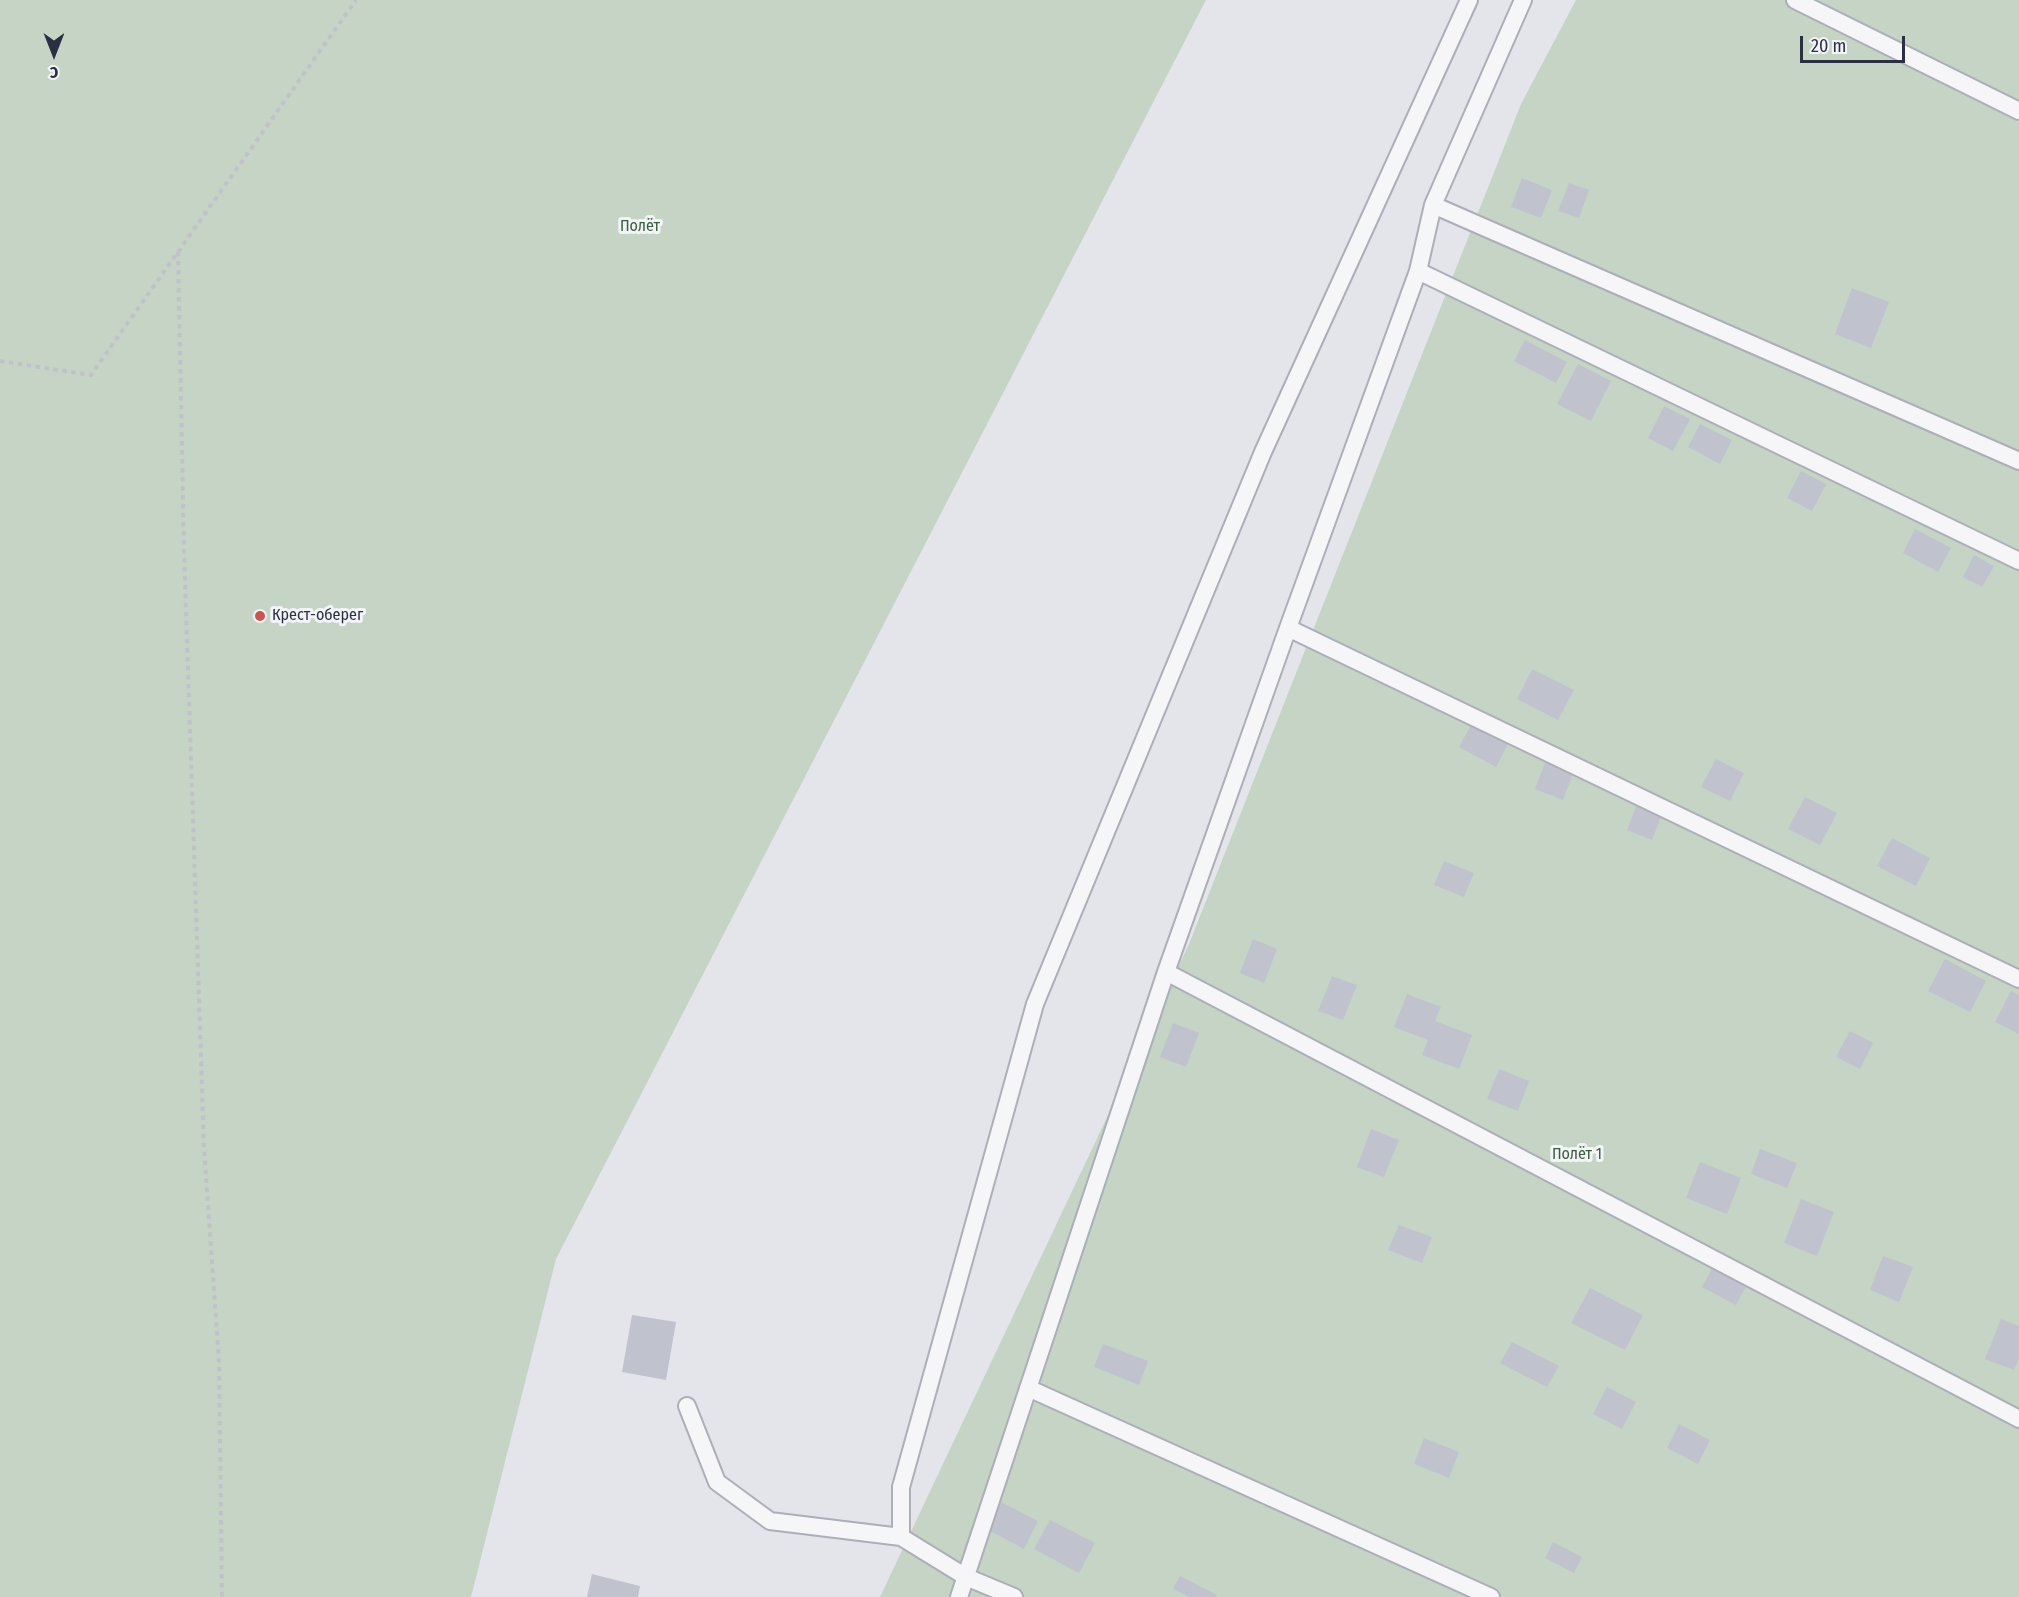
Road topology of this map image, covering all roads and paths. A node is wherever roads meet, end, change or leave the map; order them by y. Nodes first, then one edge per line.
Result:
1 (356, 0) edge
2 (1468, 0) edge
3 (1523, 0) edge
4 (1795, 0) edge
5 (2019, 111) edge
6 (1433, 205) junction
7 (178, 252) junction
8 (1418, 271) junction
9 (0, 361) edge
10 (2019, 461) edge
11 (2019, 561) edge
12 (1288, 628) junction
13 (1166, 972) junction
14 (2019, 979) edge
15 (1028, 1388) junction
16 (687, 1406) dead end
17 (2019, 1419) edge
18 (901, 1538) junction
19 (966, 1577) junction
20 (222, 1597) edge
21 (959, 1597) edge
22 (1014, 1597) edge
23 (1491, 1597) edge

1 - 7 path
2 - 18 lane
3 - 6 lane
4 - 5 lane
6 - 8 lane
6 - 10 lane
7 - 9 path
7 - 20 path
8 - 11 lane
8 - 12 lane
12 - 13 lane
12 - 14 lane
13 - 15 lane
13 - 17 lane
15 - 19 lane
15 - 23 lane
16 - 18 lane
18 - 19 lane
19 - 21 lane
19 - 22 lane

